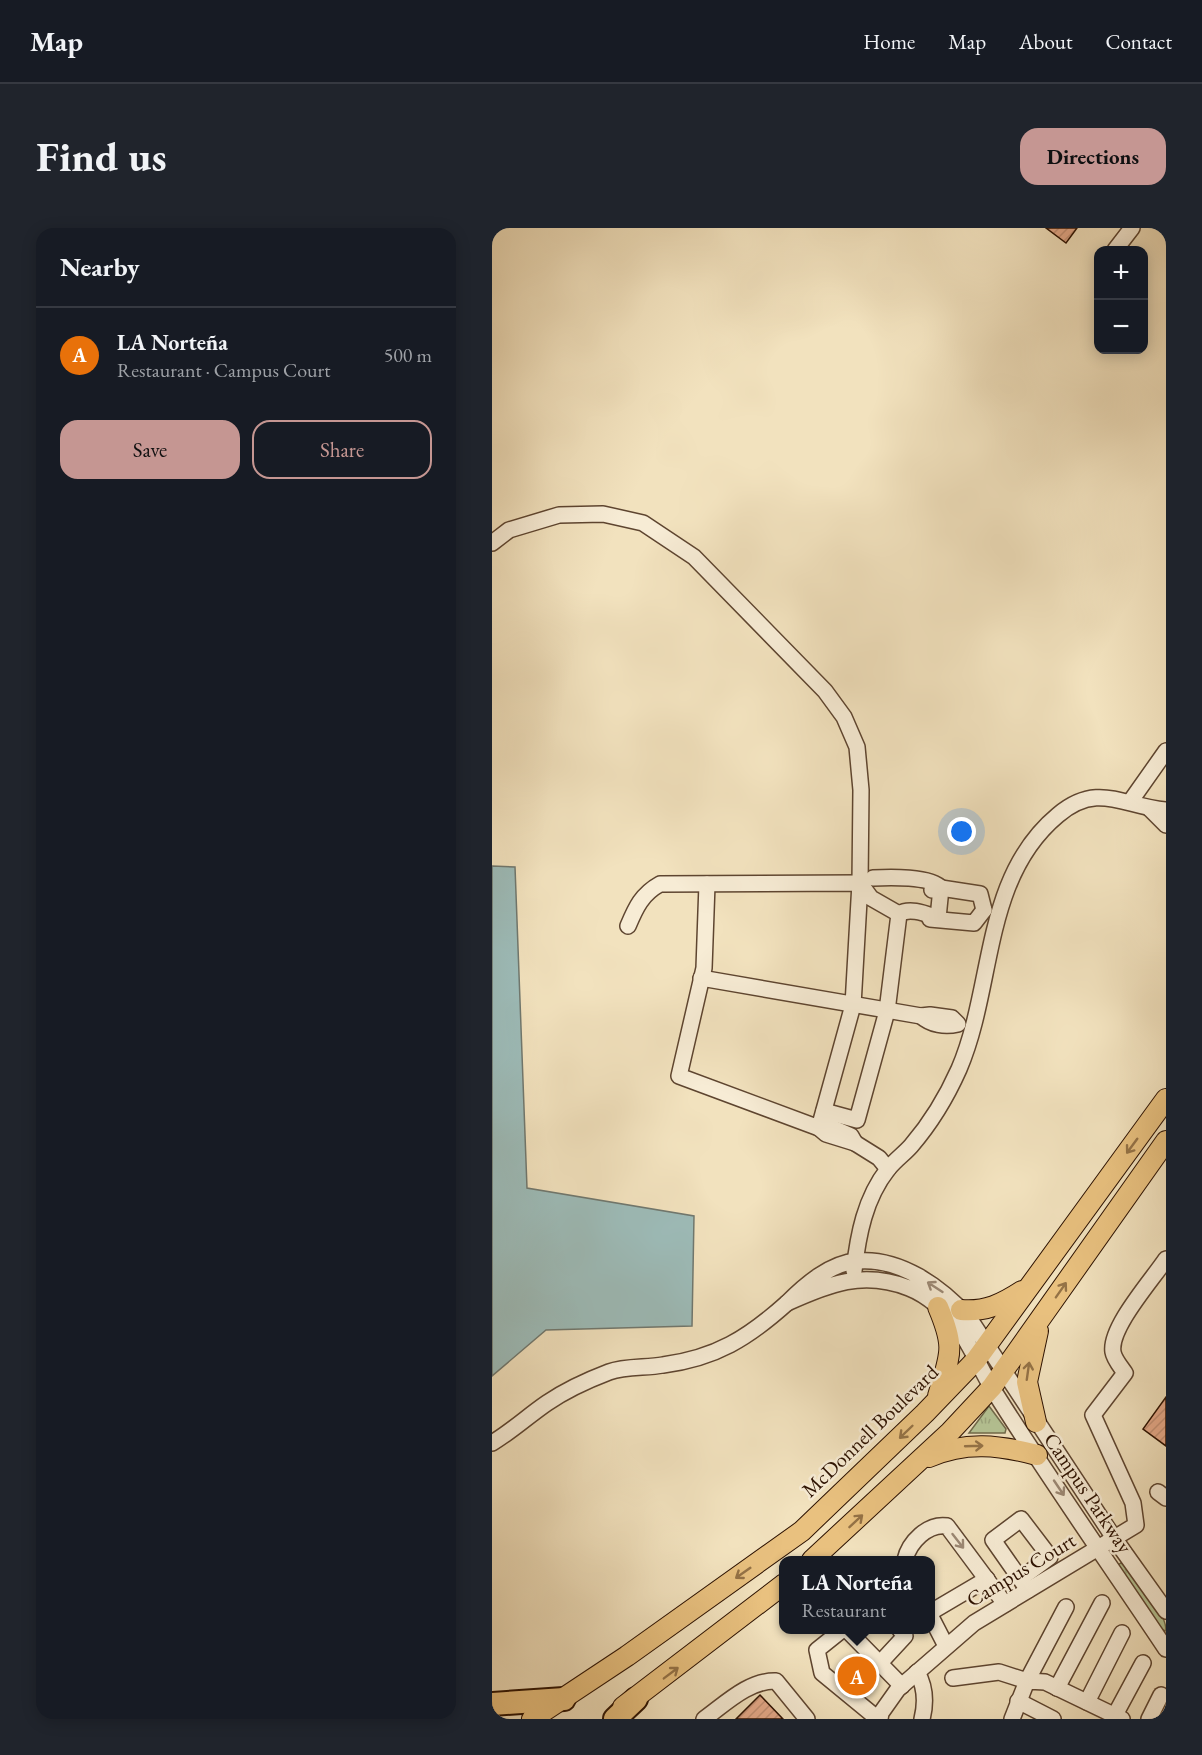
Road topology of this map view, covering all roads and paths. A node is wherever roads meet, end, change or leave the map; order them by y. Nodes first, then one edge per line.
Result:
1 (1131, 228) edge
2 (1118, 246) edge
3 (492, 543) edge
4 (1166, 751) edge
5 (1130, 802) junction
6 (1149, 809) junction
7 (1166, 810) edge
8 (1166, 825) edge
9 (866, 881) junction
10 (707, 884) junction
11 (941, 888) junction
12 (991, 912) junction
13 (898, 914) junction
14 (938, 918) junction
15 (628, 926) dead end
16 (701, 978) junction
17 (853, 1005) junction
18 (886, 1011) junction
19 (974, 1026) junction
20 (1166, 1099) edge
21 (824, 1111) junction
22 (819, 1128) junction
23 (1166, 1141) edge
24 (888, 1169) junction
25 (1166, 1259) edge
26 (855, 1260) junction
27 (853, 1280) junction
28 (1029, 1287) junction
29 (787, 1303) junction
30 (938, 1307) junction
31 (961, 1310) junction
32 (1040, 1320) junction
33 (981, 1353) junction
34 (997, 1380) junction
35 (937, 1401) junction
36 (1036, 1422) junction
37 (492, 1443) edge
38 (1037, 1455) junction
39 (918, 1462) junction
40 (1114, 1538) junction
41 (1099, 1547) junction
42 (816, 1556) edge
43 (908, 1556) edge
44 (987, 1579) junction
45 (779, 1587) edge
46 (1102, 1603) dead end
47 (1005, 1604) junction
48 (1066, 1607) dead end
49 (935, 1609) edge
50 (1166, 1611) edge
51 (935, 1626) edge
52 (1122, 1633) dead end
53 (836, 1634) edge
54 (852, 1634) edge
55 (904, 1634) edge
56 (946, 1646) junction
57 (1166, 1649) edge
58 (880, 1663) junction
59 (1143, 1664) dead end
60 (917, 1672) junction
61 (953, 1678) dead end
62 (1027, 1681) junction
63 (902, 1686) junction
64 (1057, 1688) junction
65 (1161, 1695) dead end
66 (564, 1699) junction
67 (636, 1699) junction
68 (1018, 1701) junction
69 (1087, 1702) junction
70 (492, 1704) edge
71 (1119, 1717) edge
72 (532, 1719) edge
73 (606, 1719) edge
74 (615, 1719) edge
75 (704, 1719) edge
76 (807, 1719) edge
77 (879, 1719) edge
78 (922, 1719) edge
79 (1012, 1719) edge
80 (1053, 1719) edge
81 (1149, 1719) edge

1 - 2 street
3 - 9 street
4 - 5 street
5 - 6 street
5 - 12 street
6 - 7 street
6 - 8 street
9 - 10 street
9 - 11 street
9 - 13 street
9 - 17 street
10 - 15 street
10 - 16 street
11 - 12 street
11 - 14 street
12 - 14 street
12 - 19 street
13 - 14 street
13 - 18 street
16 - 17 street
16 - 22 street
17 - 18 street
17 - 21 street
18 - 19 street
18 - 21 street
19 - 24 street
20 -> 28 main road, McDonnell Boulevard
21 - 22 street
22 - 24 street
32 -> 23 main road
24 - 26 street
25 - 40 street, Campus Court
26 - 27 street
26 - 29 street
31 -> 26 street
27 - 29 street
27 - 30 street
28 - 31 main road
28 - 33 main road, McDonnell Boulevard
29 - 37 street
30 - 33 street
30 - 35 main road
31 - 33 street
32 - 34 main road
36 -> 32 main road
33 - 34 street, Campus Parkway
33 - 35 main road, McDonnell Boulevard
34 - 36 street, Campus Parkway
34 - 38 street, Campus Parkway
34 - 39 main road
35 -> 66 main road, McDonnell Boulevard
36 - 40 street, Campus Parkway
39 -> 38 main road
38 -> 41 street, Campus Parkway
42 -> 39 main road
40 - 41 street, Campus Court
40 - 50 street, Campus Parkway
41 - 47 street, Campus Court
41 - 57 street, Campus Parkway
43 -> 44 street
44 - 47 street
44 - 49 street
67 -> 45 main road
46 - 64 street
47 - 56 street, Campus Court
48 - 62 street
51 - 56 street
52 - 69 street
53 - 77 street
54 - 58 street
55 - 58 street
56 - 60 street, Campus Court
58 - 63 street
59 - 71 street
60 - 63 street, Campus Court
60 - 78 street
61 - 62 street
62 - 64 street
62 - 68 street
63 - 77 street, Campus Court
64 - 69 street
65 - 81 street
66 - 70 highway
66 - 72 main road, McDonnell Boulevard
67 - 73 main road
67 - 74 highway
68 - 79 street
68 - 80 street
69 - 71 street
75 - 76 street

